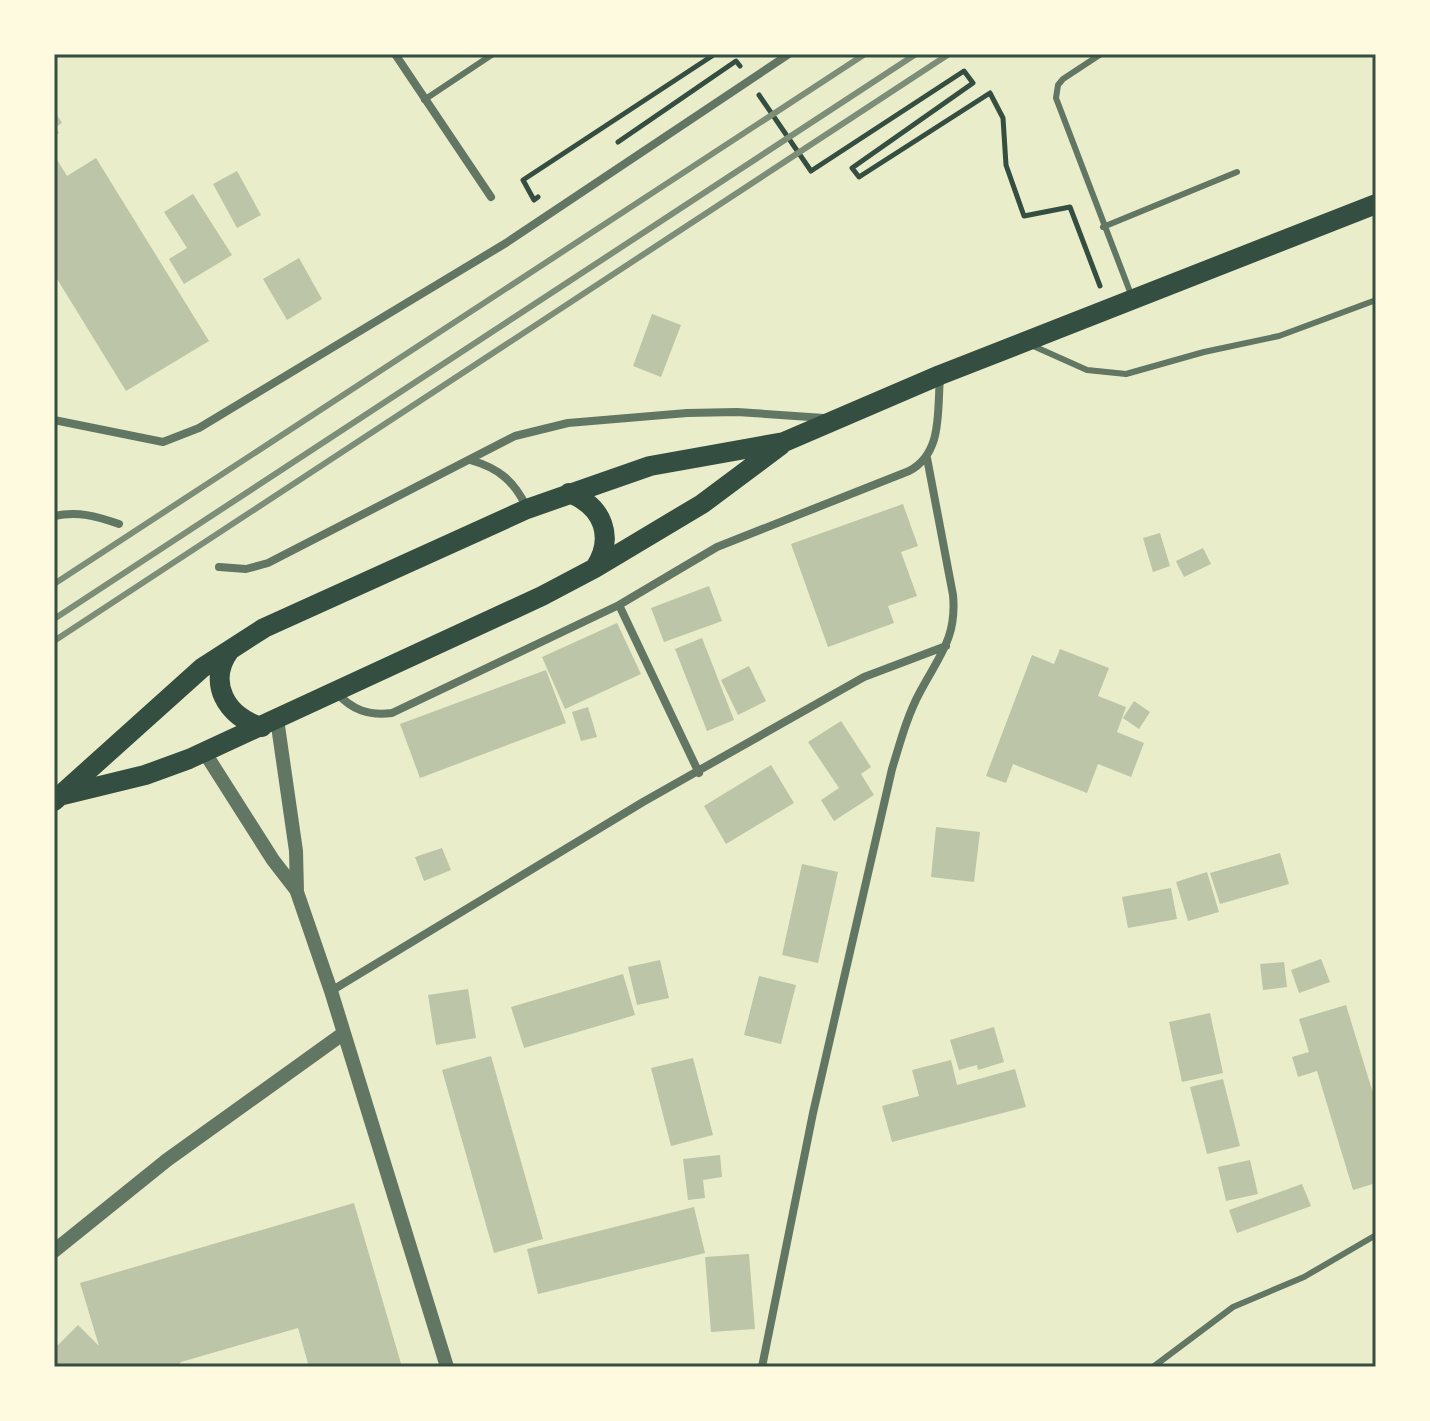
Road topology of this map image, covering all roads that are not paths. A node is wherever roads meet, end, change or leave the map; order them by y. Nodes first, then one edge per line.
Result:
1 (395, 54) edge
2 (493, 54) edge
3 (789, 54) edge
4 (1101, 54) edge
5 (424, 100) junction
6 (1237, 172) dead end
7 (491, 197) dead end
8 (1376, 204) edge
9 (1103, 227) junction
10 (1133, 300) junction
11 (1376, 300) edge
12 (1024, 342) junction
13 (940, 375) junction
14 (54, 420) edge
15 (837, 420) junction
16 (784, 442) junction
17 (927, 458) junction
18 (469, 459) junction
19 (569, 493) junction
20 (527, 509) junction
21 (54, 516) edge
22 (119, 524) dead end
23 (219, 567) dead end
24 (595, 568) junction
25 (619, 605) junction
26 (946, 646) junction
27 (232, 647) junction
28 (337, 692) junction
29 (270, 723) junction
30 (205, 753) junction
31 (699, 773) junction
32 (58, 798) edge
33 (297, 892) junction
34 (331, 991) junction
35 (344, 1033) junction
36 (1376, 1235) edge
37 (54, 1251) edge
38 (447, 1367) edge
39 (762, 1367) edge
40 (1153, 1367) edge

1 - 5 street
2 - 5 lane
3 - 14 street
4 - 9 lane
5 - 7 street
6 - 9 lane
8 - 10 main road
9 - 10 lane
10 - 12 main road
11 - 12 lane
12 - 13 main road
13 - 15 main road
13 - 17 street
15 - 16 main road
15 - 18 street
16 - 19 main road
16 - 24 main road
17 - 25 street
17 - 26 street
18 - 20 street
18 - 23 street
19 - 20 main road
19 - 24 main road
20 - 27 main road
21 - 22 street
24 - 28 main road
25 - 28 street
25 - 31 street
26 - 31 street
26 - 39 street
27 - 29 main road
27 - 32 main road
28 - 29 main road
29 - 30 main road
29 - 33 street
30 - 32 main road
30 - 33 street
31 - 34 street
33 - 34 street
34 - 35 street
35 - 37 street
35 - 38 street
36 - 40 lane

